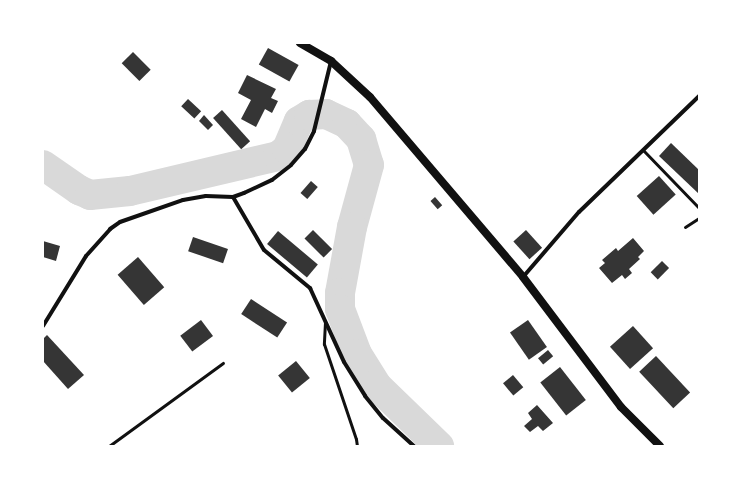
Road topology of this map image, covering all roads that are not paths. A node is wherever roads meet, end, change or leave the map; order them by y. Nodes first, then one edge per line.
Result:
1 (300, 43) edge
2 (331, 61) junction
3 (699, 96) edge
4 (643, 150) junction
5 (233, 197) junction
6 (699, 208) edge
7 (699, 218) edge
8 (684, 227) dead end
9 (523, 277) junction
10 (326, 320) junction
11 (43, 326) edge
12 (223, 363) dead end
13 (109, 446) edge
14 (356, 446) edge
15 (414, 446) edge
16 (660, 446) edge

1 - 2 main road
2 - 5 street
2 - 9 main road
3 - 4 street
4 - 6 lane
4 - 9 street
5 - 10 street
5 - 11 street
7 - 8 lane
9 - 16 main road
10 - 14 lane
10 - 15 street
12 - 13 lane

